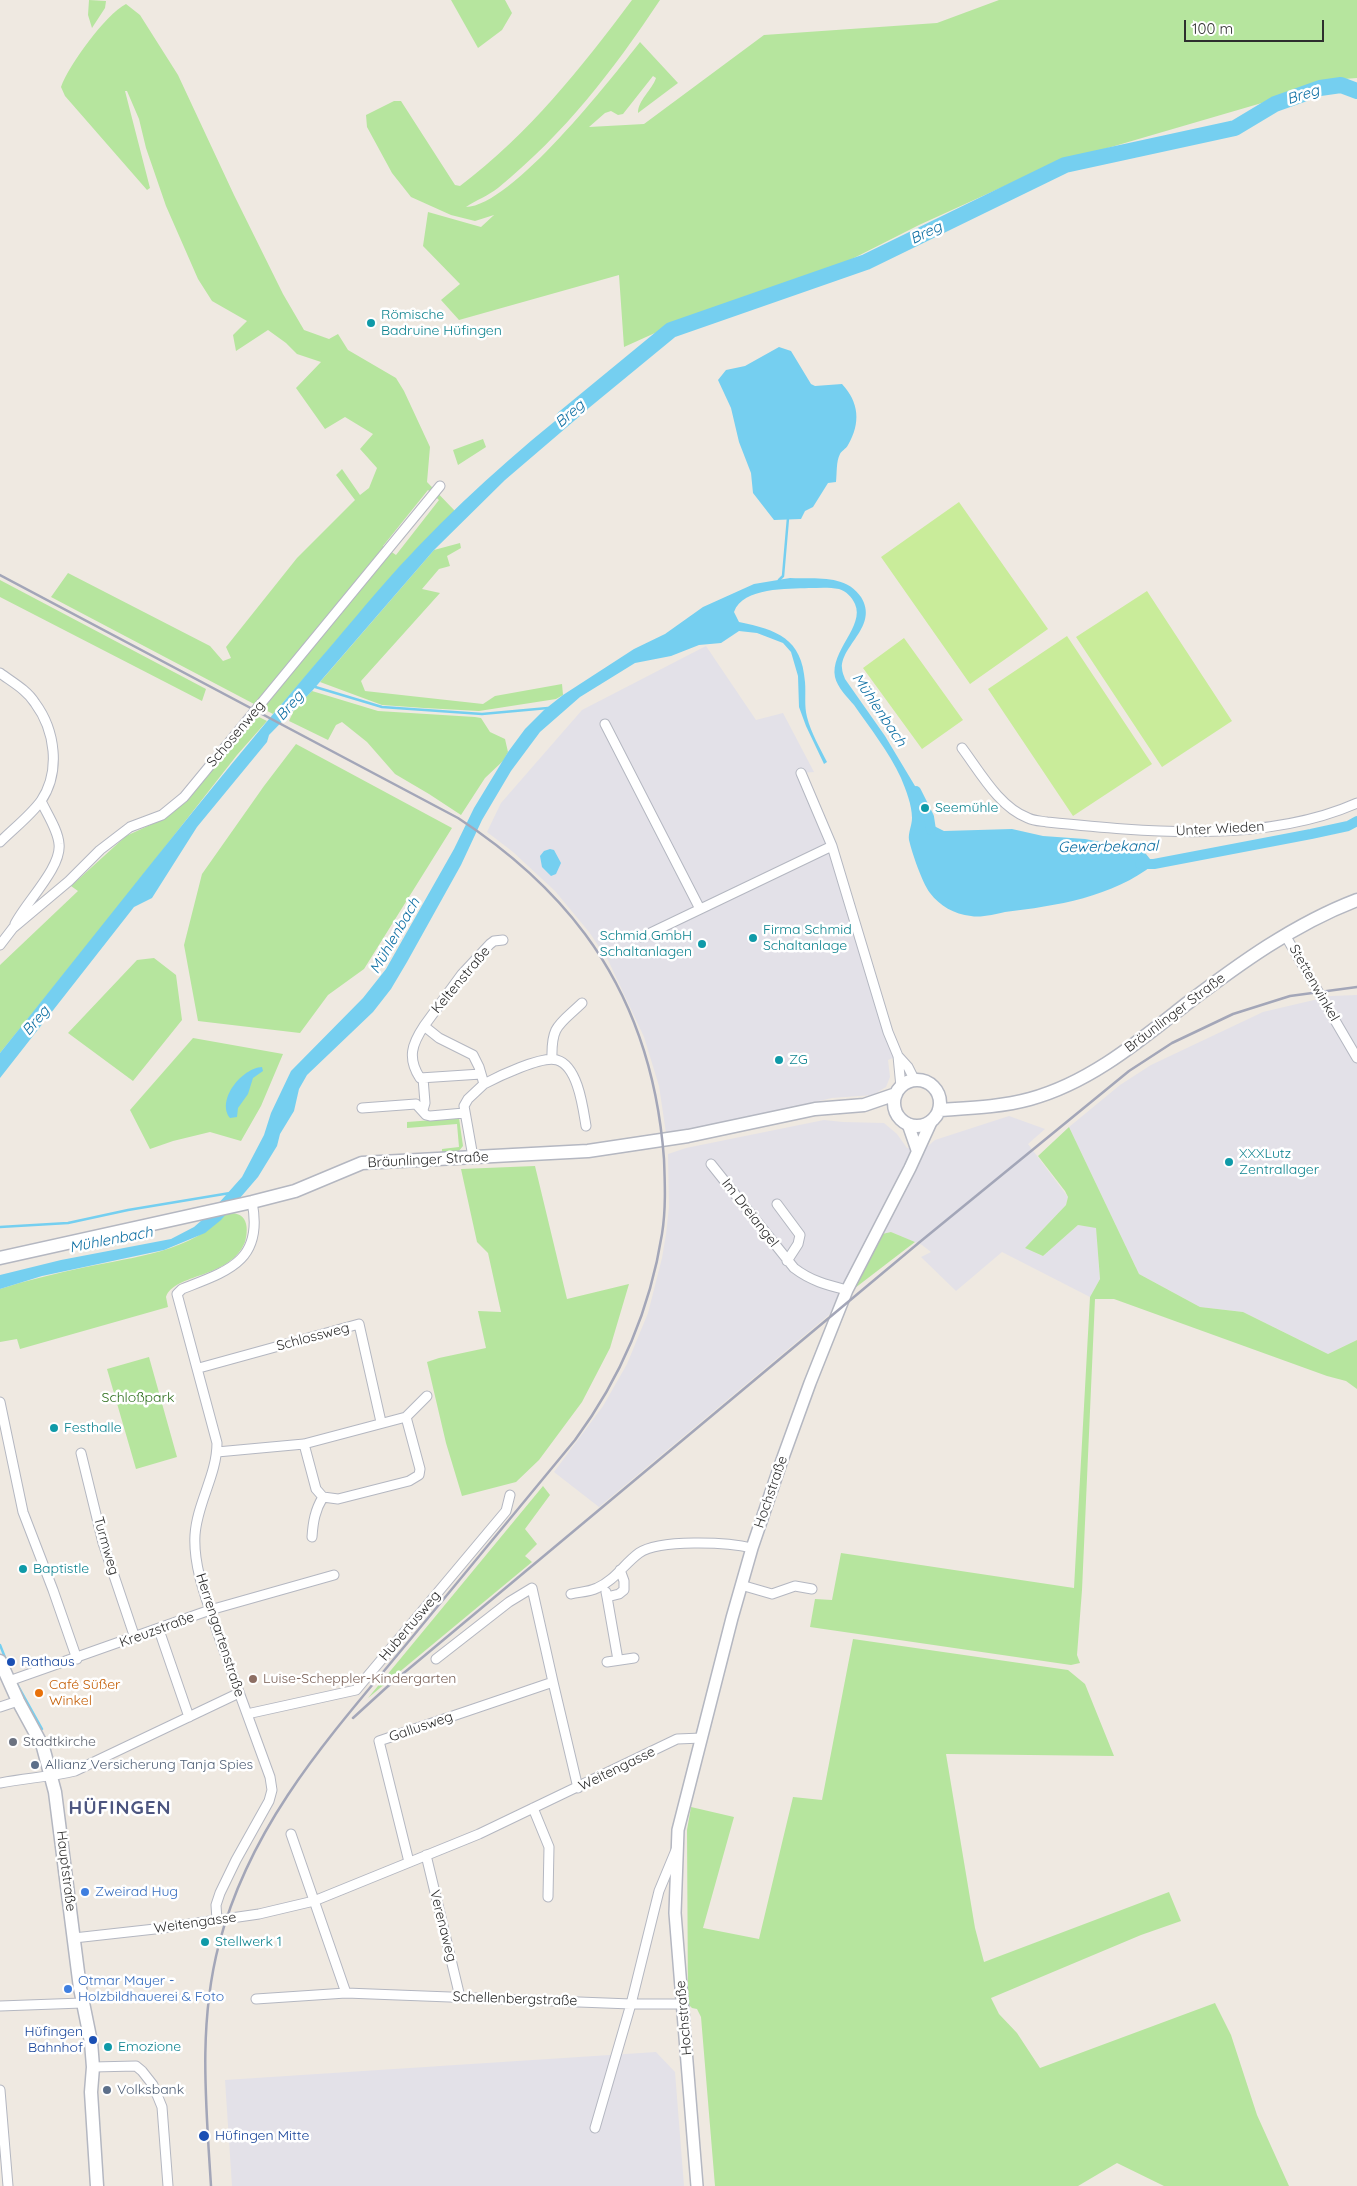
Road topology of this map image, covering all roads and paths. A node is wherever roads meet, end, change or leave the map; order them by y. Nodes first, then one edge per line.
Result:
1 (440, 486) dead end
2 (0, 673) edge
3 (605, 724) dead end
4 (962, 748) dead end
5 (801, 773) dead end
6 (40, 801) junction
7 (1357, 803) edge
8 (0, 842) edge
9 (832, 846) junction
10 (1357, 900) edge
11 (700, 910) junction
12 (13, 928) junction
13 (1285, 935) junction
14 (642, 937) dead end
15 (503, 940) dead end
16 (0, 945) edge
17 (582, 1003) dead end
18 (424, 1026) junction
19 (898, 1056) junction
20 (1357, 1058) edge
21 (552, 1059) junction
22 (481, 1074) junction
23 (423, 1078) junction
24 (915, 1080) junction
25 (484, 1084) junction
26 (899, 1090) junction
27 (939, 1095) junction
28 (864, 1104) junction
29 (985, 1105) junction
30 (362, 1108) dead end
31 (423, 1110) junction
32 (939, 1110) junction
33 (896, 1112) junction
34 (464, 1113) junction
35 (931, 1122) junction
36 (908, 1124) junction
37 (586, 1126) dead end
38 (917, 1150) junction
39 (473, 1157) junction
40 (711, 1164) dead end
41 (252, 1202) junction
42 (777, 1204) dead end
43 (0, 1258) edge
44 (787, 1262) junction
45 (847, 1290) junction
46 (199, 1368) junction
47 (427, 1396) dead end
48 (0, 1402) edge
49 (406, 1416) junction
50 (381, 1422) junction
51 (4, 1435) edge
52 (304, 1444) junction
53 (81, 1452) dead end
54 (217, 1452) junction
55 (510, 1495) dead end
56 (323, 1497) junction
57 (312, 1537) dead end
58 (752, 1548) junction
59 (620, 1570) junction
60 (334, 1575) dead end
61 (605, 1584) junction
62 (741, 1585) junction
63 (812, 1589) dead end
64 (571, 1594) dead end
65 (607, 1597) junction
66 (210, 1610) junction
67 (159, 1630) junction
68 (135, 1638) junction
69 (634, 1658) dead end
70 (77, 1659) junction
71 (436, 1659) dead end
72 (618, 1660) junction
73 (0, 1661) edge
74 (607, 1662) dead end
75 (9, 1681) junction
76 (553, 1682) junction
77 (239, 1693) junction
78 (18, 1701) junction
79 (0, 1706) edge
80 (247, 1714) junction
81 (189, 1717) junction
82 (702, 1738) junction
83 (52, 1777) junction
84 (0, 1783) edge
85 (578, 1788) junction
86 (533, 1808) junction
87 (291, 1834) dead end
88 (676, 1850) junction
89 (426, 1855) junction
90 (409, 1862) junction
91 (548, 1897) dead end
92 (314, 1900) junction
93 (218, 1920) junction
94 (74, 1938) junction
95 (346, 1993) junction
96 (460, 1997) junction
97 (256, 1999) dead end
98 (82, 2003) junction
99 (631, 2004) junction
100 (683, 2004) junction
101 (0, 2006) edge
102 (93, 2067) junction
103 (0, 2090) edge
104 (595, 2128) dead end
105 (8, 2186) edge
106 (97, 2186) edge
107 (168, 2186) edge
108 (698, 2186) edge

1 - 12 street, Schosenweg
2 - 6 street
3 - 11 street
4 - 7 street, Unter Wieden
5 - 9 street
6 - 8 street
6 - 12 street
9 - 11 street
9 - 19 street
10 - 13 main road, Bräunlinger Straße
11 - 14 street
12 - 16 street, Schosenweg
13 - 20 street, Stettenwinkel
13 - 29 main road, Bräunlinger Straße
15 - 18 street, Keltenstraße
17 - 21 street
18 - 22 street
18 - 23 street, Keltenstraße
19 - 24 street
19 - 26 street
21 - 25 street
21 - 37 street
22 - 23 street
22 - 25 street
23 - 31 street
24 - 26 main road
24 - 27 main road
25 - 34 street
26 - 28 main road, Bräunlinger Straße
26 - 33 main road
27 - 29 main road
27 - 32 main road
28 - 33 main road, Bräunlinger Straße
28 - 39 main road, Bräunlinger Straße
29 - 32 main road, Bräunlinger Straße
30 - 31 street
31 - 34 street
32 - 35 main road
33 - 36 main road
34 - 39 street
35 - 36 main road
35 - 38 street, Hochstraße
36 - 38 street
38 - 45 street, Hochstraße
39 - 41 main road, Bräunlinger Straße
40 - 44 street, Im Dreiangel
41 - 43 main road, Bräunlinger Straße
41 - 46 street, Herrengartenstraße
42 - 44 street, Im Dreiangel
44 - 45 street, Im Dreiangel
45 - 58 street, Hochstraße
46 - 50 street, Schlossweg
46 - 54 street, Herrengartenstraße
47 - 49 street
48 - 51 street
49 - 50 street
49 - 56 street
50 - 52 street
51 - 70 street
52 - 54 street
52 - 56 street
53 - 68 street, Turmweg
54 - 66 street, Herrengartenstraße
55 - 80 street, Hubertusweg
56 - 57 street
58 - 59 street
58 - 62 street, Hochstraße
59 - 61 street
59 - 65 street
60 - 66 street, Kreuzstraße
61 - 64 street
61 - 65 street
62 - 63 street
62 - 82 street, Hochstraße
65 - 72 street
66 - 67 street, Kreuzstraße
66 - 77 street, Herrengartenstraße
67 - 68 street, Kreuzstraße
67 - 81 street
68 - 70 street, Kreuzstraße
69 - 72 street
70 - 75 street, Kreuzstraße
71 - 76 street
72 - 74 street
73 - 75 main road, Hauptstraße
75 - 78 main road, Hauptstraße
76 - 85 street
76 - 90 street, Gallusweg
77 - 80 street, Herrengartenstraße
77 - 81 street
78 - 79 street
78 - 83 main road, Hauptstraße
80 - 93 street, Herrengartenstraße
81 - 83 street
82 - 85 street, Weitengasse
82 - 88 street, Hochstraße
83 - 84 street
83 - 94 main road, Hauptstraße
85 - 86 street, Weitengasse
86 - 89 street, Weitengasse
86 - 91 street
87 - 92 street
88 - 99 street, Hochstraße
88 - 100 street, Hochstraße
89 - 90 street, Weitengasse
89 - 96 street, Verenaweg
90 - 92 street, Weitengasse
92 - 93 street, Weitengasse
92 - 95 street
93 - 94 street, Weitengasse
94 - 98 main road, Hauptstraße
95 - 96 street, Schellenbergstraße
95 - 97 street, Schellenbergstraße
96 - 99 street, Schellenbergstraße
98 - 101 street
98 - 102 main road, Hauptstraße
99 - 100 street, Schellenbergstraße
99 - 104 street, Hochstraße
100 - 108 street, Hochstraße
102 - 106 main road, Hauptstraße
102 - 107 street
103 - 105 street

